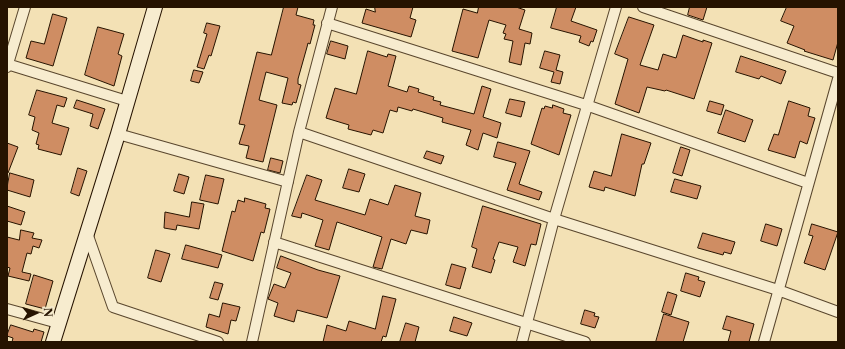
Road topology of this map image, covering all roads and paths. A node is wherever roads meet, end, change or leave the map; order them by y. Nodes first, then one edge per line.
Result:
1 (25, 7) edge
2 (155, 7) edge
3 (332, 7) edge
4 (616, 7) edge
5 (643, 7) edge
6 (327, 24) junction
7 (7, 65) edge
8 (838, 73) edge
9 (838, 79) edge
10 (127, 101) junction
11 (589, 106) junction
12 (299, 132) junction
13 (118, 134) junction
14 (288, 182) junction
15 (808, 183) junction
16 (554, 219) junction
17 (87, 233) junction
18 (274, 242) junction
19 (778, 290) junction
20 (7, 309) edge
21 (838, 312) edge
22 (58, 323) junction
23 (527, 324) junction
24 (53, 342) edge
25 (218, 342) edge
26 (252, 342) edge
27 (522, 342) edge
28 (584, 342) edge
29 (764, 342) edge

1 - 7 street
2 - 10 street
3 - 6 street
4 - 11 street
5 - 8 street
6 - 11 street
6 - 12 street
7 - 10 street
9 - 15 street
10 - 13 street
11 - 15 street
11 - 16 street
12 - 14 street
12 - 16 street
13 - 14 street
13 - 17 street
14 - 18 street
15 - 19 street
16 - 19 street
16 - 23 street
17 - 22 street
17 - 25 street
18 - 23 street
18 - 26 street
19 - 21 street
19 - 29 street
20 - 22 street
22 - 24 street
23 - 27 street
23 - 28 street

